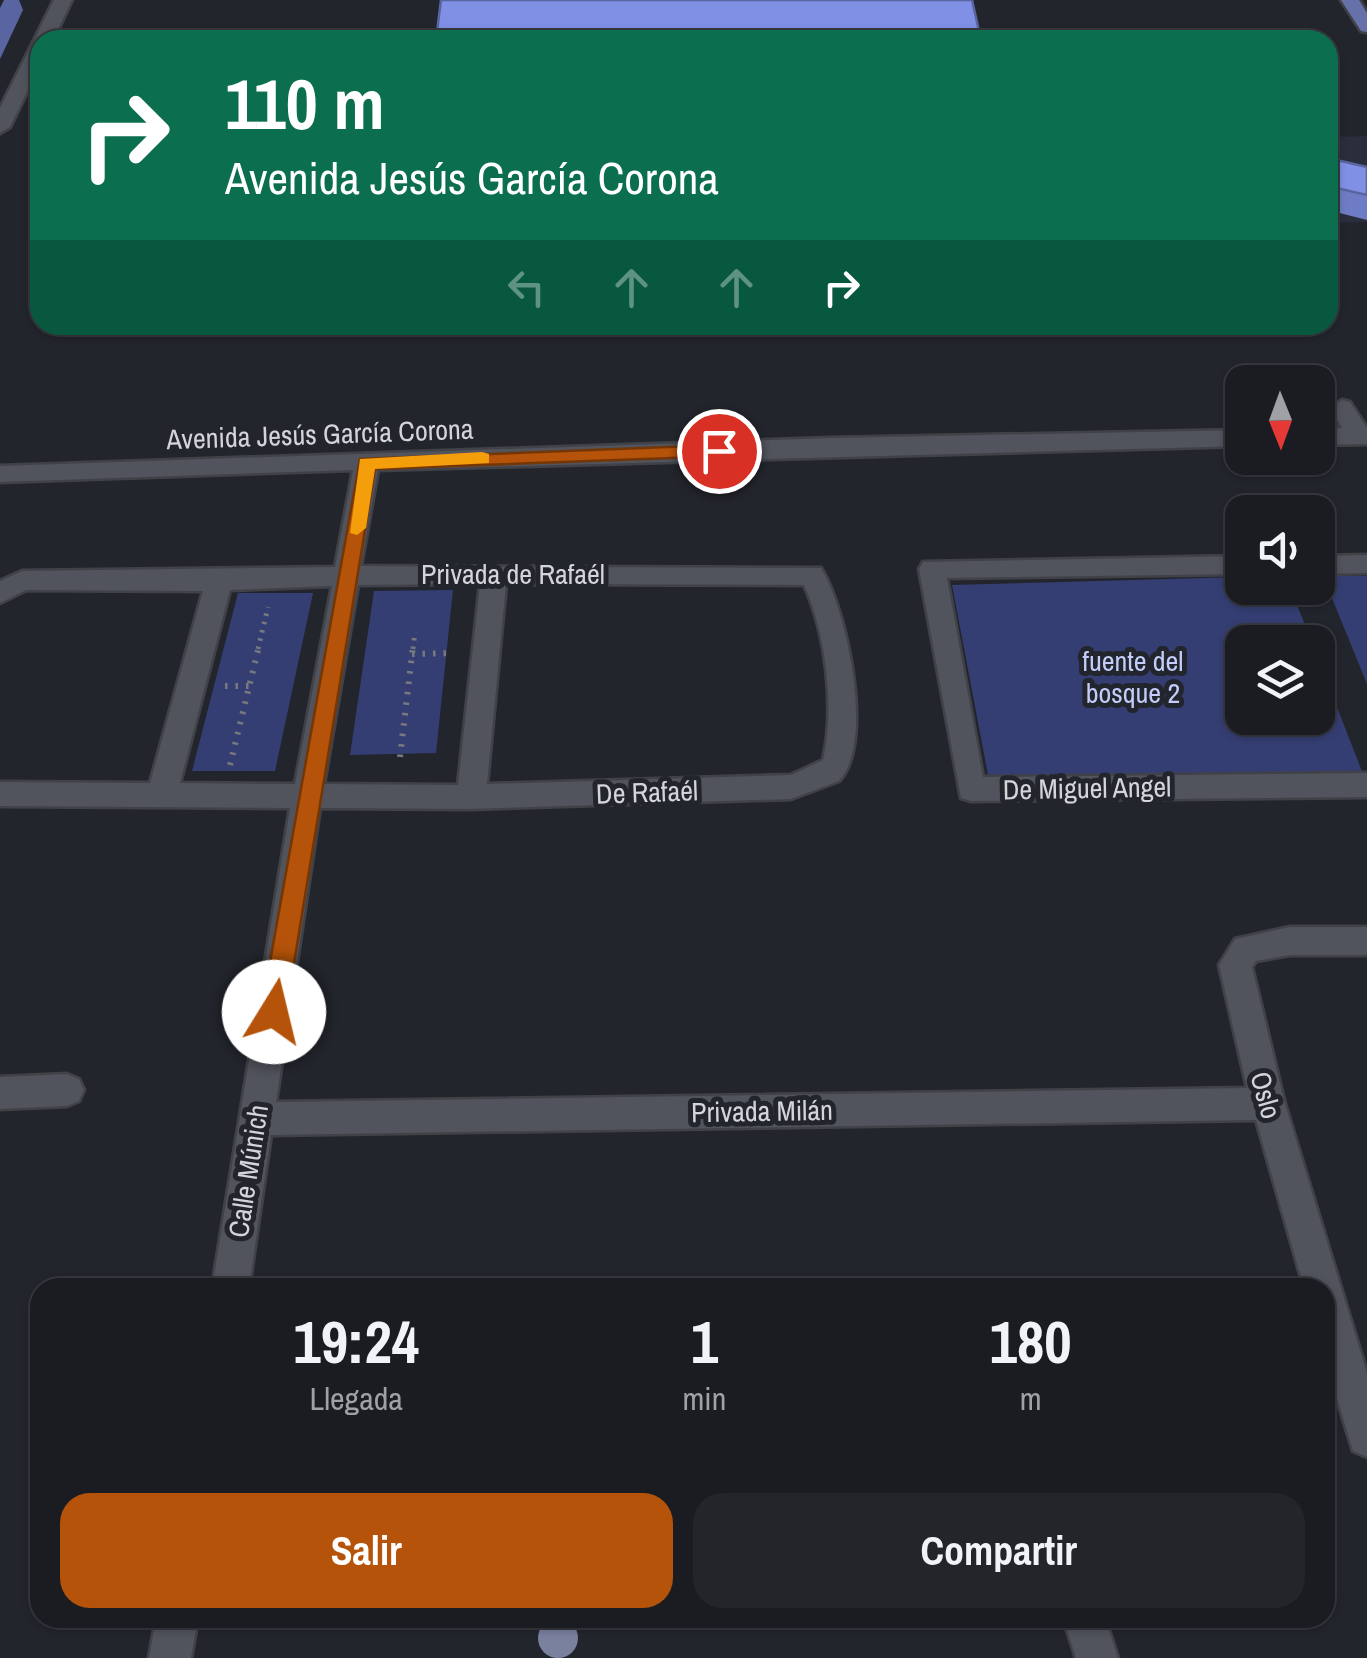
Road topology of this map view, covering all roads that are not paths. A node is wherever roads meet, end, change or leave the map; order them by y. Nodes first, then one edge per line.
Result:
1 (64, 0) edge
2 (1350, 0) edge
3 (1367, 27) edge
4 (49, 30) edge
5 (30, 67) edge
6 (0, 128) edge
7 (1342, 408) dead end
8 (1169, 412) dead end
9 (1362, 436) edge
10 (1335, 437) edge
11 (1225, 439) edge
12 (1178, 440) junction
13 (367, 463) junction
14 (0, 474) edge
15 (1335, 564) edge
16 (1367, 564) edge
17 (1225, 565) edge
18 (350, 574) junction
19 (494, 576) junction
20 (219, 581) junction
21 (0, 592) edge
22 (821, 778) joint
23 (1367, 784) edge
24 (0, 794) edge
25 (162, 794) junction
26 (307, 797) junction
27 (471, 798) junction
28 (1367, 940) edge
29 (67, 1090) dead end
30 (0, 1093) edge
31 (1268, 1104) junction
32 (256, 1119) junction
33 (232, 1278) edge
34 (1319, 1278) edge
35 (1335, 1330) edge
36 (1367, 1437) edge
37 (174, 1628) edge
38 (1087, 1628) edge
39 (170, 1658) edge
40 (1097, 1658) edge

1 - 4 street
2 - 3 main road
5 - 6 street
7 - 9 street
8 - 12 street
9 - 10 street
11 - 12 street, Avenida Jesús García Corona
12 - 13 street, Avenida Jesús García Corona
13 - 14 street, Avenida Jesús García Corona
13 - 18 street, Calle Múnich
15 - 16 street
17 - 23 street, De Miguel Angel
18 - 19 street, Privada de Rafaél
18 - 20 street, Privada de Rafaél
18 - 26 street, Calle Múnich
19 - 22 street, Privada de Rafaél
19 - 27 street
20 - 21 street, Privada de Rafaél
20 - 25 street
22 - 27 street, De Rafaél
24 - 25 street, De Rafaél
25 - 26 street, De Rafaél
26 - 27 street, De Rafaél
26 - 32 street, Calle Múnich
28 - 31 street, Oslo
29 - 30 street
31 - 32 street, Privada Milán
31 - 34 street, Oslo
32 - 33 street, Calle Múnich
35 - 36 street
37 - 39 street
38 - 40 street

